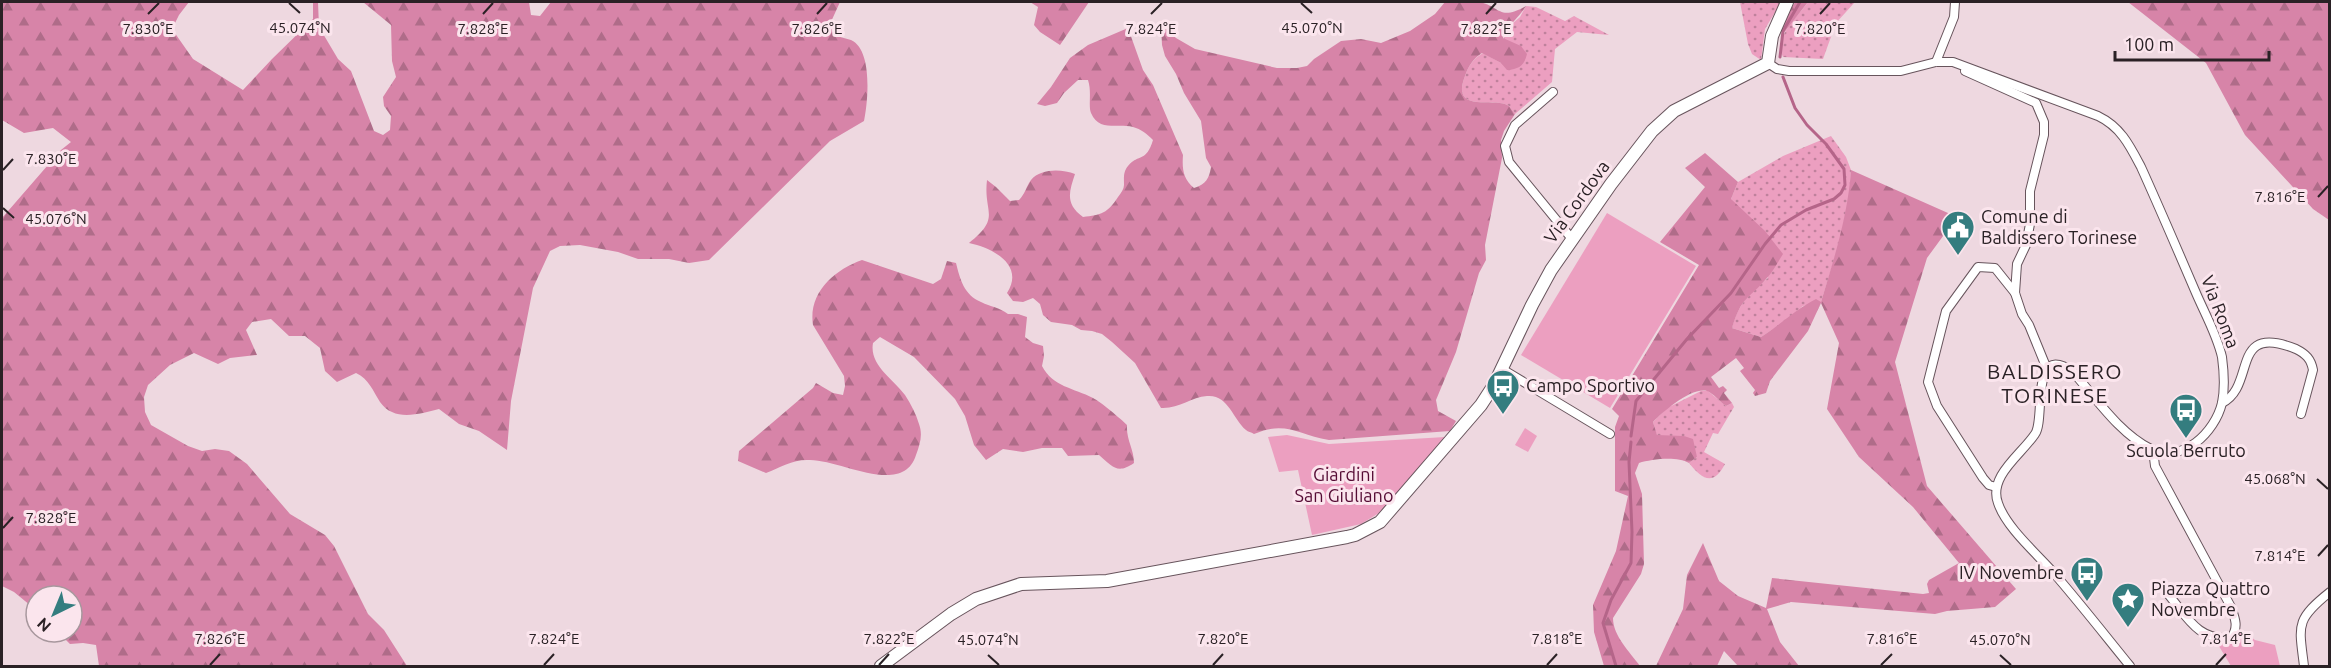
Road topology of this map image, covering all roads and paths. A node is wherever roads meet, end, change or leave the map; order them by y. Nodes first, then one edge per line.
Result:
1 (1787, 2) edge
2 (1955, 2) edge
3 (1936, 62) junction
4 (1953, 62) junction
5 (1768, 63) junction
6 (1553, 92) dead end
7 (1572, 239) junction
8 (2015, 293) junction
9 (1502, 369) junction
10 (2047, 369) junction
11 (2222, 403) junction
12 (2301, 414) dead end
13 (1610, 434) dead end
14 (2153, 450) junction
15 (1996, 488) junction
16 (2330, 592) edge
17 (2167, 593) dead end
18 (881, 666) edge
19 (2130, 666) edge
20 (2304, 666) edge

1 - 5 street
2 - 3 street
3 - 4 street, Via Roma
3 - 5 street, Via Roma
4 - 8 street
4 - 11 street, Via Roma
5 - 7 street, Via Cordova
6 - 7 street
7 - 9 street, Via Cordova
8 - 10 street
8 - 15 street
9 - 13 street
9 - 18 street, Via Cordova
10 - 14 street
10 - 15 street
11 - 12 street
11 - 14 street, Via Roma
14 - 17 street
15 - 19 street
16 - 20 street

